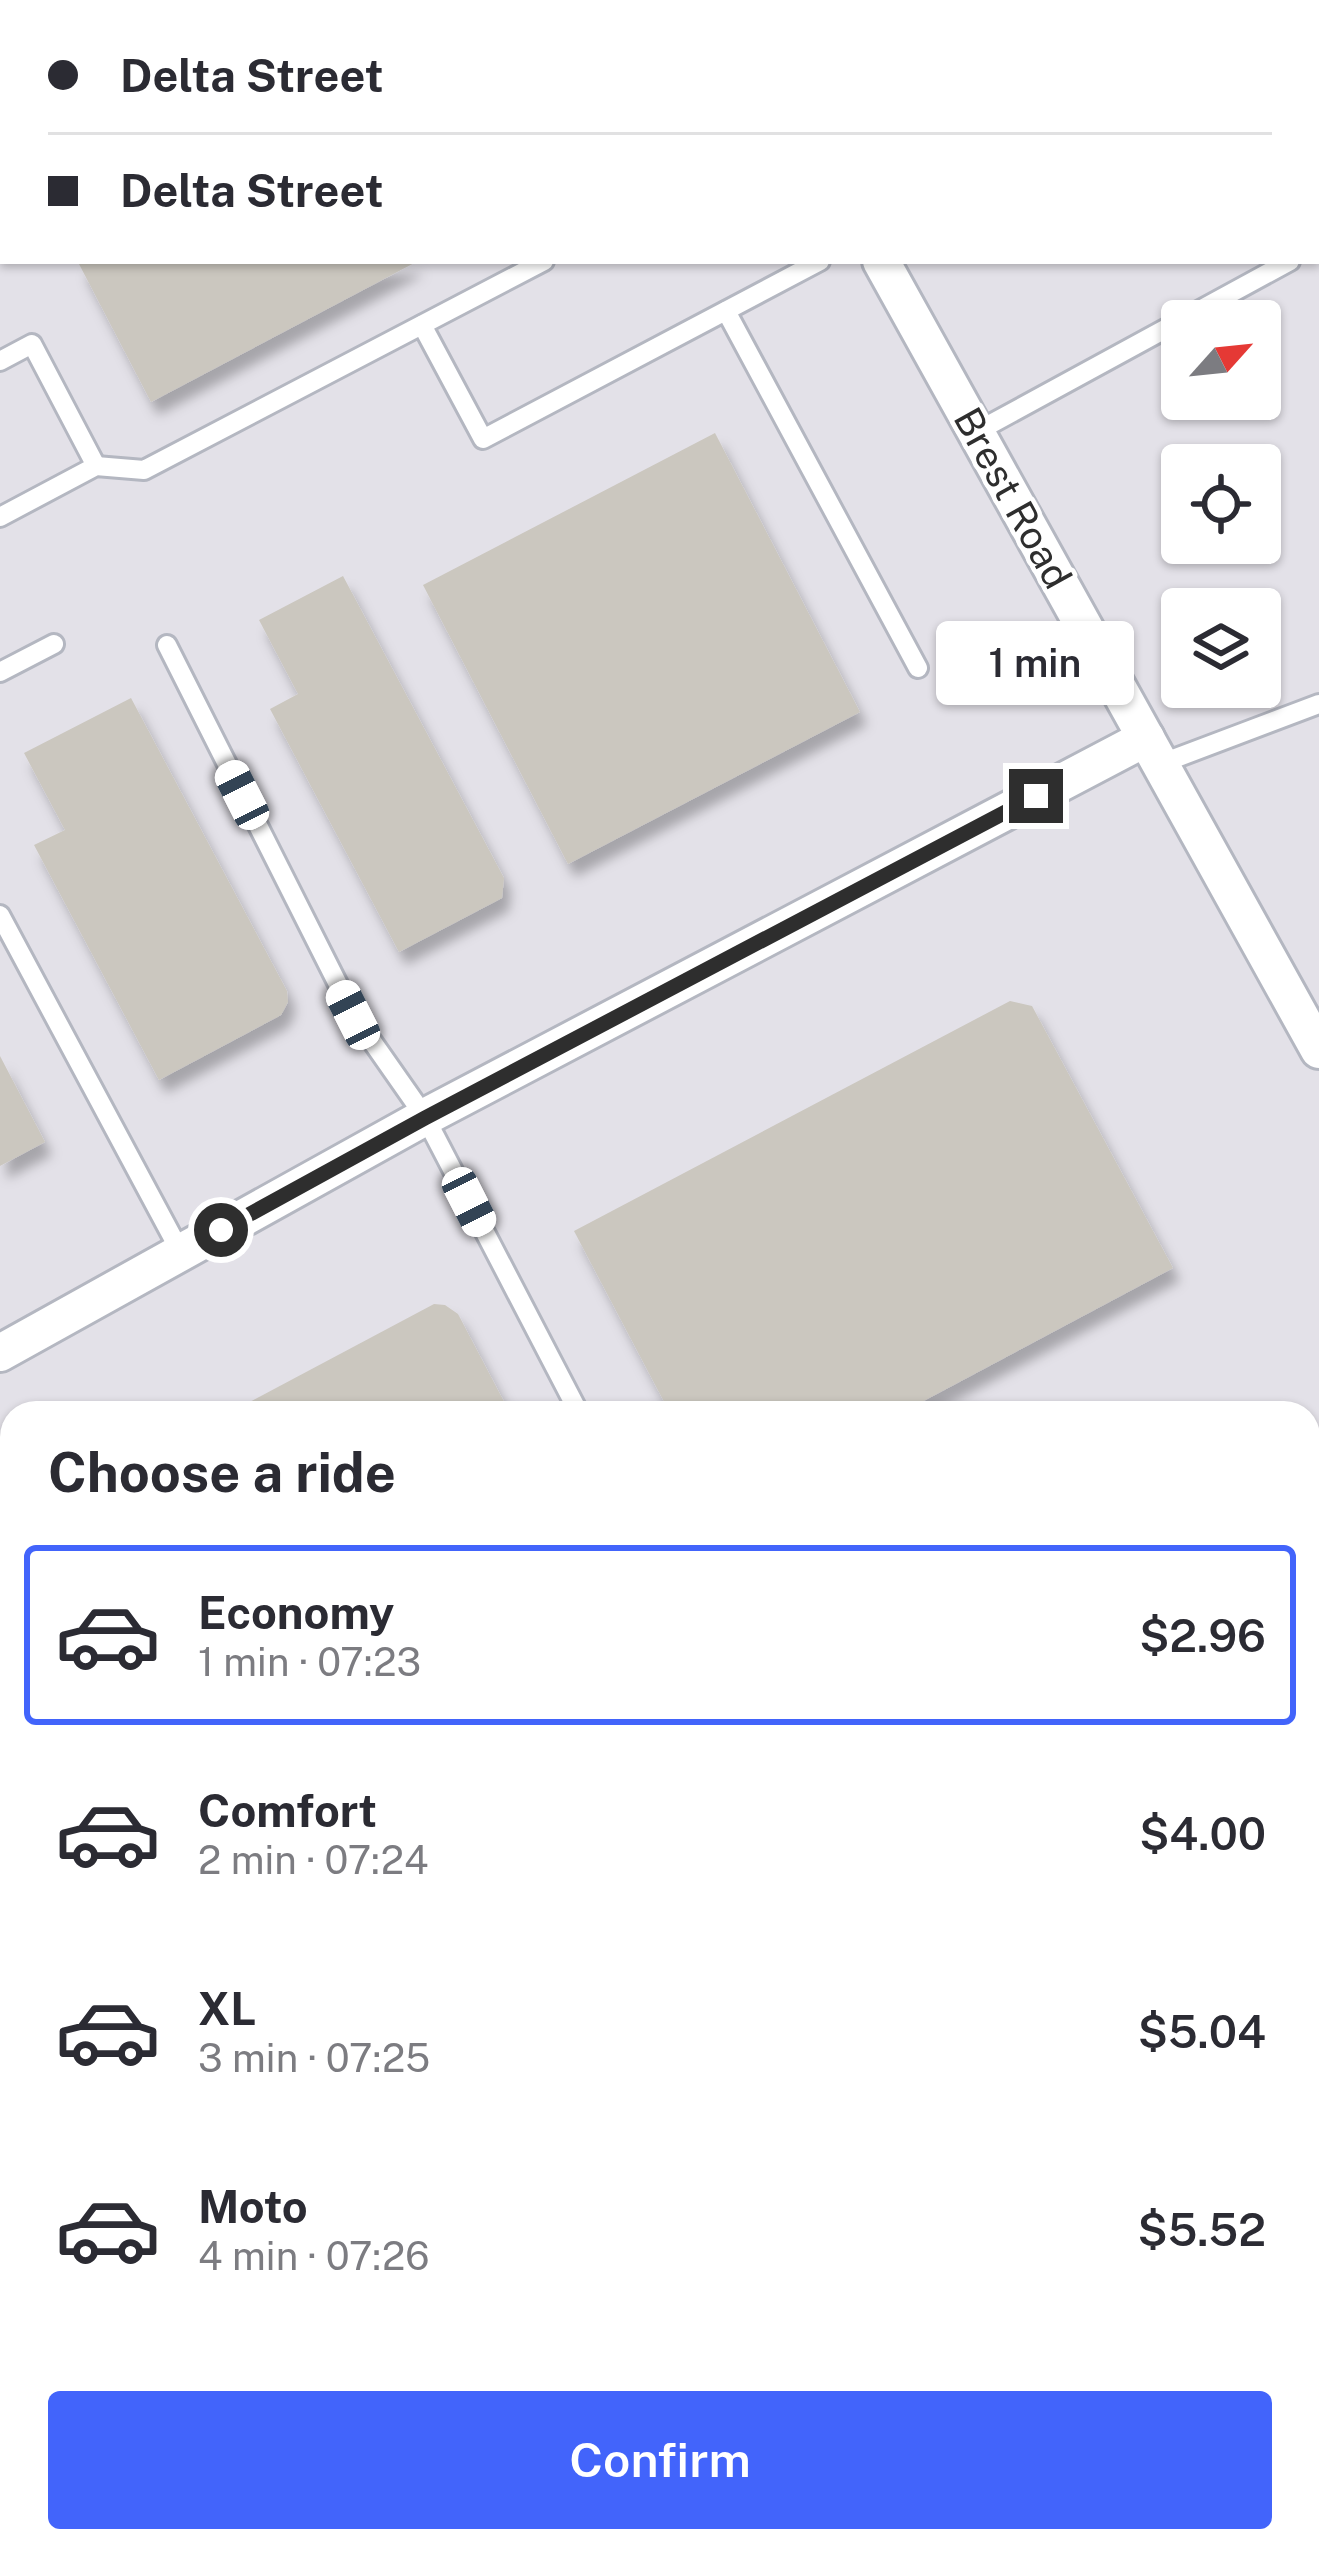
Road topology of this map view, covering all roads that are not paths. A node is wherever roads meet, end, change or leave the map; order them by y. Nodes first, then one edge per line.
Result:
1 (538, 264) edge
2 (814, 264) edge
3 (883, 264) edge
4 (1285, 264) edge
5 (726, 311) junction
6 (422, 325) junction
7 (0, 361) edge
8 (976, 433) junction
9 (96, 466) junction
10 (0, 517) edge
11 (54, 644) dead end
12 (167, 645) dead end
13 (918, 668) dead end
14 (0, 672) edge
15 (1319, 704) edge
16 (1153, 751) junction
17 (0, 915) edge
18 (1319, 1050) edge
19 (425, 1118) junction
20 (181, 1252) junction
21 (0, 1353) edge
22 (573, 1401) edge

1 - 6 lane
2 - 5 lane
3 - 8 street, Brest Road
4 - 8 lane
5 - 6 lane
5 - 13 lane
6 - 9 lane
7 - 9 lane
8 - 16 street, Brest Road
9 - 10 lane
11 - 14 lane
12 - 19 lane
15 - 16 lane
16 - 18 street, Brest Road
16 - 19 street
17 - 20 lane
19 - 20 street
19 - 22 lane
20 - 21 street

